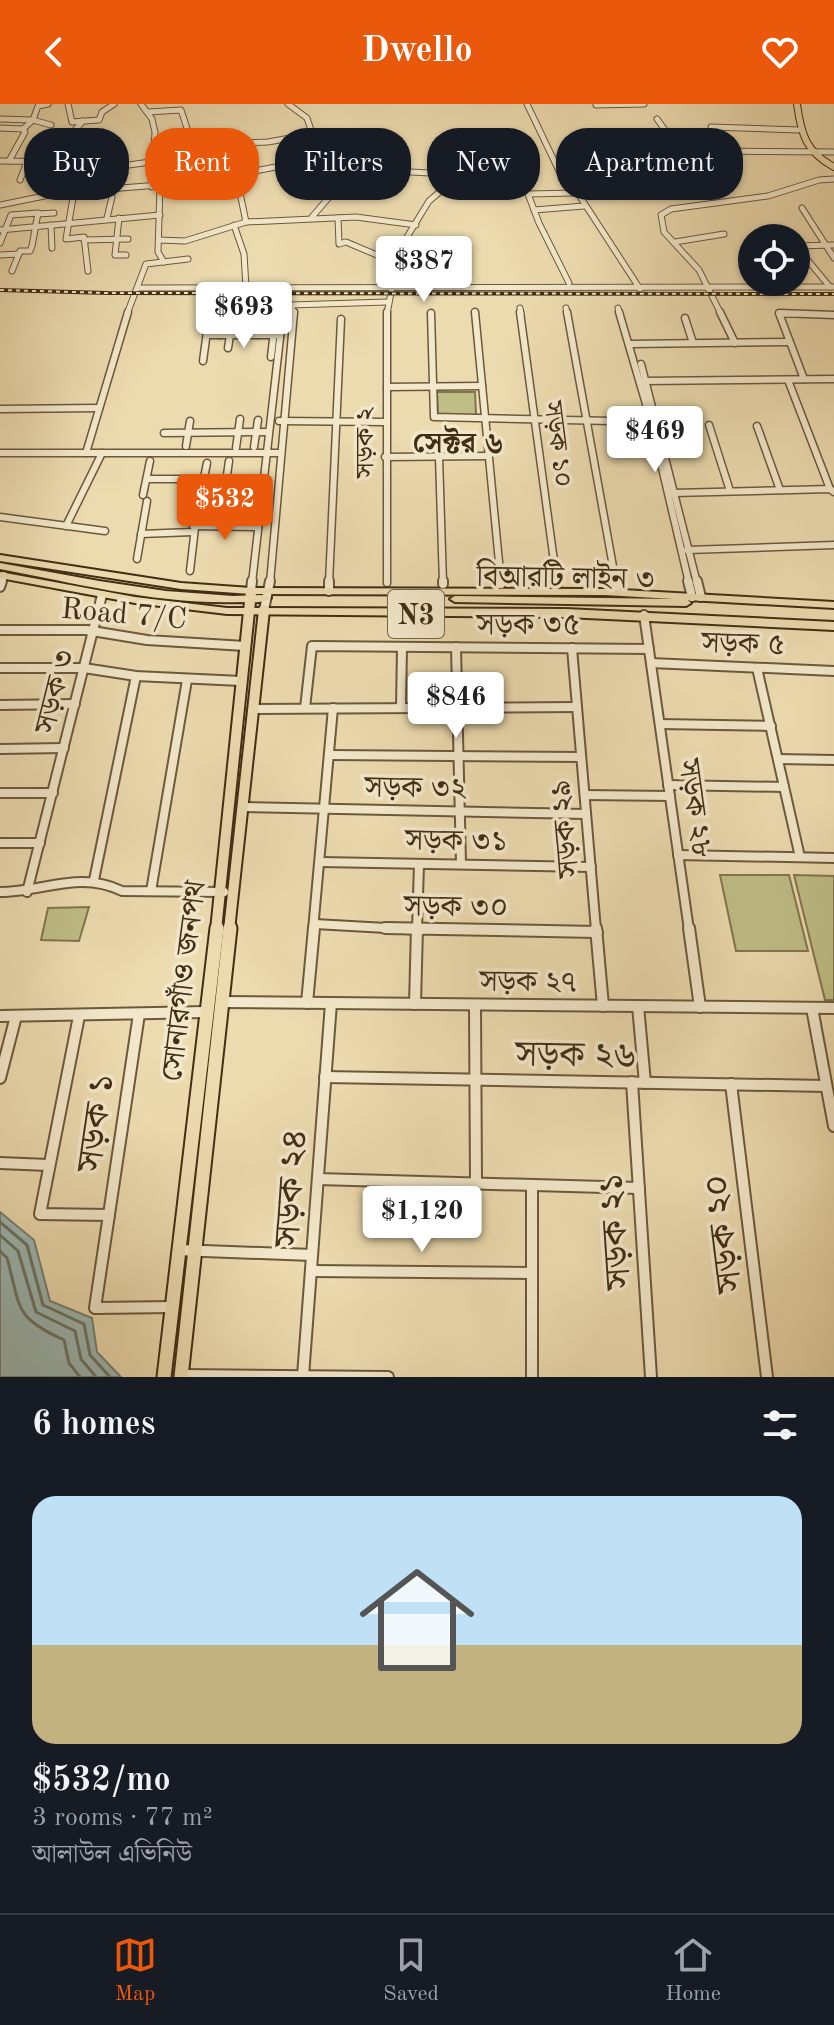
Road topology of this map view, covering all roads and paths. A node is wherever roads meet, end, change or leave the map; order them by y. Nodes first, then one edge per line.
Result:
1 (48, 104) edge
2 (68, 104) edge
3 (114, 104) edge
4 (141, 104) edge
5 (288, 104) edge
6 (527, 104) edge
7 (644, 104) edge
8 (800, 104) edge
9 (596, 105) edge
10 (148, 112) junction
11 (0, 119) edge
12 (657, 119) dead end
13 (33, 120) junction
14 (83, 121) junction
15 (51, 125) dead end
16 (711, 127) dead end
17 (0, 128) edge
18 (77, 128) edge
19 (155, 128) edge
20 (187, 128) edge
21 (310, 128) edge
22 (664, 128) edge
23 (23, 129) junction
24 (799, 130) junction
25 (743, 151) edge
26 (809, 152) junction
27 (834, 152) edge
28 (0, 161) edge
29 (9, 161) junction
30 (24, 162) edge
31 (556, 167) edge
32 (834, 167) edge
33 (24, 170) edge
34 (834, 179) edge
35 (20, 180) dead end
36 (29, 200) edge
37 (35, 200) edge
38 (73, 200) edge
39 (111, 200) edge
40 (160, 200) edge
41 (241, 200) edge
42 (327, 200) edge
43 (430, 200) edge
44 (531, 200) edge
45 (579, 200) edge
46 (0, 205) edge
47 (584, 206) junction
48 (802, 208) dead end
49 (534, 210) junction
50 (54, 213) dead end
51 (38, 214) junction
52 (160, 215) junction
53 (312, 217) junction
54 (107, 218) junction
55 (119, 218) junction
56 (338, 218) junction
57 (246, 222) junction
58 (70, 224) junction
59 (51, 225) junction
60 (234, 225) junction
61 (416, 225) junction
62 (39, 226) junction
63 (3, 230) edge
64 (724, 234) dead end
65 (117, 239) junction
66 (128, 239) dead end
67 (84, 240) junction
68 (159, 240) junction
69 (675, 242) junction
70 (0, 243) edge
71 (826, 245) junction
72 (834, 245) edge
73 (810, 246) edge
74 (52, 248) dead end
75 (19, 254) junction
76 (0, 255) edge
77 (126, 255) dead end
78 (834, 258) edge
79 (188, 259) dead end
80 (164, 262) junction
81 (810, 262) edge
82 (396, 263) junction
83 (12, 271) dead end
84 (88, 271) dead end
85 (569, 283) dead end
86 (810, 286) edge
87 (246, 287) junction
88 (738, 287) edge
89 (832, 287) edge
90 (138, 288) junction
91 (709, 288) junction
92 (640, 289) junction
93 (390, 290) junction
94 (387, 302) junction
95 (291, 305) junction
96 (520, 308) dead end
97 (566, 308) dead end
98 (618, 308) dead end
99 (475, 312) dead end
100 (276, 313) dead end
101 (431, 313) dead end
102 (259, 314) dead end
103 (239, 315) dead end
104 (834, 315) edge
105 (223, 316) dead end
106 (209, 317) dead end
107 (685, 318) dead end
108 (341, 319) dead end
109 (207, 335) junction
110 (220, 335) junction
111 (234, 335) junction
112 (258, 335) junction
113 (277, 335) junction
114 (788, 342) junction
115 (693, 343) junction
116 (735, 343) junction
117 (633, 344) junction
118 (228, 348) dead end
119 (271, 357) dead end
120 (203, 361) dead end
121 (804, 379) junction
122 (834, 379) edge
123 (788, 380) junction
124 (643, 381) junction
125 (434, 386) junction
126 (482, 386) junction
127 (387, 387) junction
128 (99, 408) junction
129 (0, 409) edge
130 (486, 418) junction
131 (536, 418) junction
132 (240, 419) dead end
133 (587, 419) junction
134 (258, 420) dead end
135 (190, 421) dead end
136 (269, 421) junction
137 (283, 421) junction
138 (335, 422) junction
139 (386, 422) junction
140 (654, 422) junction
141 (709, 425) dead end
142 (757, 426) dead end
143 (215, 430) junction
144 (188, 432) junction
145 (238, 432) junction
146 (256, 432) junction
147 (267, 432) junction
148 (164, 433) dead end
149 (213, 443) dead end
150 (186, 446) dead end
151 (254, 447) dead end
152 (236, 448) dead end
153 (0, 453) edge
154 (86, 453) junction
155 (102, 453) junction
156 (265, 453) junction
157 (280, 453) junction
158 (489, 456) junction
159 (385, 457) junction
160 (439, 457) junction
161 (150, 461) dead end
162 (229, 461) dead end
163 (207, 463) dead end
164 (147, 479) junction
165 (204, 479) junction
166 (226, 479) junction
167 (262, 479) junction
168 (780, 490) junction
169 (730, 491) junction
170 (832, 491) edge
171 (672, 492) junction
172 (201, 493) dead end
173 (224, 496) dead end
174 (198, 502) dead end
175 (0, 517) edge
176 (66, 526) junction
177 (258, 527) junction
178 (192, 529) junction
179 (105, 531) dead end
180 (141, 534) junction
181 (834, 545) edge
182 (686, 550) junction
183 (0, 558) edge
184 (137, 559) dead end
185 (190, 571) dead end
186 (1, 572) edge
187 (387, 583) dead end
188 (443, 584) dead end
189 (501, 584) dead end
190 (557, 584) dead end
191 (0, 587) edge
192 (617, 587) dead end
193 (329, 588) junction
194 (102, 595) junction
195 (696, 597) junction
196 (250, 600) junction
197 (752, 604) junction
198 (834, 605) edge
199 (264, 610) junction
200 (644, 615) junction
201 (834, 626) edge
202 (0, 630) edge
203 (94, 632) junction
204 (245, 646) junction
205 (402, 647) junction
206 (456, 647) junction
207 (572, 648) junction
208 (649, 649) junction
209 (651, 663) junction
210 (0, 668) edge
211 (84, 668) junction
212 (757, 668) junction
213 (832, 670) edge
214 (136, 676) junction
215 (187, 680) junction
216 (241, 681) junction
217 (834, 682) edge
218 (75, 704) junction
219 (0, 705) edge
220 (458, 707) junction
221 (577, 707) junction
222 (305, 708) junction
223 (333, 708) junction
224 (401, 708) junction
225 (253, 709) junction
226 (660, 724) junction
227 (771, 726) junction
228 (64, 748) junction
229 (0, 749) edge
230 (330, 755) junction
231 (459, 756) junction
232 (581, 757) junction
233 (778, 759) junction
234 (834, 760) edge
235 (668, 785) junction
236 (784, 787) junction
237 (0, 793) edge
238 (53, 793) junction
239 (585, 795) junction
240 (670, 796) junction
241 (243, 807) junction
242 (326, 809) junction
243 (460, 811) junction
244 (586, 814) junction
245 (0, 843) edge
246 (40, 843) junction
247 (678, 855) junction
248 (800, 857) junction
249 (834, 858) edge
250 (321, 862) junction
251 (419, 864) junction
252 (461, 864) junction
253 (591, 867) junction
254 (94, 880) junction
255 (151, 891) junction
256 (234, 891) junction
257 (0, 892) edge
258 (27, 892) junction
259 (220, 892) junction
260 (315, 924) junction
261 (419, 930) junction
262 (597, 932) junction
263 (222, 1002) junction
264 (307, 1003) junction
265 (331, 1003) junction
266 (415, 1004) junction
267 (475, 1005) junction
268 (603, 1006) junction
269 (638, 1006) junction
270 (700, 1007) junction
271 (812, 1008) junction
272 (834, 1008) edge
273 (206, 1012) junction
274 (139, 1014) junction
275 (0, 1016) edge
276 (16, 1016) junction
277 (79, 1016) junction
278 (325, 1077) junction
279 (0, 1078) edge
280 (476, 1080) junction
281 (632, 1082) junction
282 (645, 1083) junction
283 (731, 1084) junction
284 (826, 1086) junction
285 (833, 1120) edge
286 (0, 1163) edge
287 (48, 1165) junction
288 (318, 1179) junction
289 (476, 1183) junction
290 (532, 1185) junction
291 (639, 1188) junction
292 (109, 1215) junction
293 (178, 1250) junction
294 (195, 1251) junction
295 (312, 1255) junction
296 (311, 1271) junction
297 (532, 1273) junction
298 (172, 1307) junction
299 (182, 1376) edge
300 (284, 1376) edge
301 (303, 1376) edge
302 (164, 1377) edge
303 (388, 1377) edge
304 (532, 1377) edge
305 (651, 1377) edge
306 (767, 1377) edge

1 - 13 street
2 - 14 street
3 - 14 street
4 - 10 street
5 - 21 street
6 - 31 street
7 - 9 street
8 - 24 main road
10 - 19 street
10 - 20 street
11 - 13 street
12 - 22 street
13 - 15 street
13 - 23 street
14 - 18 street
16 - 24 street
17 - 23 street
23 - 29 street
24 - 26 main road
25 - 26 street
26 - 27 street
26 - 32 main road
28 - 29 street
29 - 30 street
33 - 35 street
34 - 69 street
36 - 46 street
37 - 51 street
38 - 58 street
39 - 54 street
40 - 52 street
41 - 57 street
42 - 53 street
43 - 61 street, সড়ক ২
44 - 49 street
45 - 47 street
47 - 49 street
47 - 92 street
48 - 71 street
49 - 85 street
50 - 51 street
51 - 62 street
51 - 63 street
52 - 55 street
52 - 68 street
53 - 56 street
53 - 57 street
54 - 55 street
54 - 58 street
55 - 65 street
56 - 61 street
56 - 82 street
57 - 60 street
58 - 59 street
58 - 67 street
59 - 62 street
59 - 74 street
60 - 68 street
60 - 87 street
61 - 82 street, সড়ক ২
62 - 63 street
62 - 75 street
63 - 70 street
64 - 69 street
65 - 66 street
65 - 67 street
65 - 77 street
67 - 84 street
68 - 80 street
69 - 91 street
71 - 72 street
71 - 73 street
71 - 78 street
75 - 76 street
75 - 83 street
79 - 80 street
80 - 90 street
81 - 89 street
82 - 93 street, সড়ক ২
86 - 89 street
87 - 90 street
87 - 93 street
88 - 91 street
90 - 128 street
91 - 92 street
91 - 116 street
92 - 93 street
93 - 94 street, সড়ক ২
94 - 95 street
94 - 127 street, সড়ক ২
95 - 113 street
95 - 137 street
96 - 131 street, সড়ক ১০
97 - 133 street
98 - 117 street
99 - 126 street
100 - 113 street
101 - 125 street
102 - 112 street
103 - 111 street
104 - 114 street
105 - 110 street
106 - 109 street
107 - 115 street
108 - 138 street
109 - 110 street
109 - 120 street
110 - 111 street
111 - 112 street
111 - 118 street
112 - 113 street
113 - 119 street
113 - 136 street
114 - 116 street
114 - 121 street
115 - 116 street
115 - 117 street
117 - 124 street
121 - 122 street
121 - 123 street
123 - 124 street
123 - 170 street
124 - 140 street
125 - 126 street
125 - 127 street
125 - 130 street
126 - 130 street
127 - 139 street, সড়ক ২
128 - 129 street
128 - 154 street
130 - 131 street
130 - 158 street
131 - 133 street
131 - 190 street, সড়ক ১০
132 - 145 street
133 - 140 street
133 - 192 street
134 - 146 street
135 - 144 street
136 - 137 street
136 - 147 street
137 - 138 street
137 - 157 street
138 - 139 street
138 - 193 street
139 - 159 street, সড়ক ২
140 - 171 street
141 - 169 street
142 - 168 street
143 - 144 street
143 - 145 street
143 - 149 street
144 - 148 street
144 - 150 street
145 - 146 street
145 - 152 street
146 - 147 street
146 - 151 street
147 - 156 street
153 - 154 street
154 - 155 street
155 - 156 street
155 - 176 street
156 - 157 street
156 - 167 street
157 - 199 street
158 - 160 street
158 - 189 street
159 - 160 street
159 - 187 street, সড়ক ২
160 - 188 street
161 - 164 street
162 - 166 street
163 - 165 street
164 - 165 street
164 - 180 street
165 - 166 street
165 - 172 street
166 - 167 street
166 - 173 street
167 - 177 street
168 - 169 street
168 - 170 street
169 - 171 street
171 - 182 street
174 - 178 street
175 - 176 street
176 - 179 street
177 - 178 street
177 - 196 street
178 - 180 street
178 - 185 street
180 - 184 street
181 - 182 street
182 - 195 street
183 - 196 highway, N3
186 - 191 street
186 - 194 highway, N3
186 - 196 highway, বিআরটি লাইন ৩
193 - 195 highway, N3
193 - 196 highway, N3
194 - 196 highway, N3
194 - 203 street, সড়ক ৩
195 - 197 highway, N3
196 - 197 highway, বিআরটি লাইন ৩
196 - 199 highway, N3
196 - 204 main road, সোনারগাঁও জনপথ
197 - 198 highway, N3
199 - 200 highway, N3
199 - 225 main road, সোনারগাঁও জনপথ
200 - 201 highway, N3
200 - 208 street, সড়ক ২৮
202 - 203 street, Road 7/C
203 - 204 street, Road 7/C
203 - 211 street, সড়ক ৩
204 - 216 main road, সোনারগাঁও জনপথ
205 - 206 street, সড়ক ৩৫
205 - 222 street, সড়ক ৩৫
205 - 224 street
206 - 207 street, সড়ক ৩৫
206 - 220 street
207 - 208 street, সড়ক ৩৫
207 - 221 street, সড়ক ২৯
208 - 209 street, সড়ক ২৮
209 - 212 street, সড়ক ৫
209 - 226 street, সড়ক ২৮
210 - 211 street
211 - 214 street
211 - 218 street, সড়ক ৩
212 - 213 street, সড়ক ৫
212 - 227 street
213 - 217 street
214 - 215 street
214 - 254 street
215 - 216 street
215 - 255 street
216 - 259 main road, সোনারগাঁও জনপথ
218 - 219 street
218 - 228 street, সড়ক ৩
220 - 221 street
220 - 224 street
220 - 231 street
221 - 232 street, সড়ক ২৯
222 - 223 street
222 - 225 street
223 - 224 street
223 - 230 street
225 - 241 main road, সোনারগাঁও জনপথ
226 - 227 street
226 - 235 street, সড়ক ২৮
227 - 233 street
228 - 229 street
228 - 238 street, সড়ক ৩
230 - 231 street
230 - 242 street
231 - 232 street
231 - 243 street
232 - 239 street, সড়ক ২৯
233 - 234 street
233 - 236 street
235 - 236 street
235 - 240 street, সড়ক ২৮
236 - 248 street
237 - 238 street
238 - 246 street, সড়ক ৩
239 - 240 street
239 - 244 street, সড়ক ২৯
240 - 247 street, সড়ক ২৮
241 - 242 street, সড়ক ৩২
241 - 256 main road, সোনারগাঁও জনপথ
242 - 243 street, সড়ক ৩২
242 - 250 street
243 - 244 street, সড়ক ৩২
243 - 252 street
244 - 253 street, সড়ক ২৯
245 - 246 street
246 - 258 street, সড়ক ৩
247 - 248 street
247 - 270 street, সড়ক ২৮
248 - 249 street
250 - 251 street, সড়ক ৩১
250 - 260 street
251 - 252 street, সড়ক ৩১
251 - 261 street
252 - 253 street, সড়ক ৩১
253 - 262 street, সড়ক ২৯
254 - 255 street
254 - 258 street
255 - 259 street
256 - 259 street
256 - 263 main road, সোনারগাঁও জনপথ
257 - 258 street
259 - 273 main road, সোনারগাঁও জনপথ
260 - 261 street, সড়ক ৩০
260 - 264 street
261 - 262 street, সড়ক ৩০
261 - 266 street
262 - 268 street, সড়ক ২৯
263 - 264 street, সড়ক ২৭
263 - 294 main road, সোনারগাঁও জনপথ
264 - 265 street, সড়ক ২৭
265 - 266 street, সড়ক ২৭
265 - 278 street, সড়ক ২৪
266 - 267 street, সড়ক ২৭
267 - 268 street, সড়ক ২৭
267 - 280 street
268 - 269 street, সড়ক ২৭
269 - 270 street, সড়ক ২৭
269 - 282 street
270 - 271 street, সড়ক ২৭
271 - 272 street, সড়ক ২৭
271 - 284 street
273 - 274 street
273 - 293 main road, সোনারগাঁও জনপথ
274 - 277 street
274 - 292 street, সড়ক ১
275 - 276 street
276 - 277 street
276 - 279 street
277 - 287 street
278 - 280 street, সড়ক ২৬
278 - 288 street, সড়ক ২৪
280 - 281 street, সড়ক ২৬
280 - 289 street
281 - 282 street, সড়ক ২৬
281 - 291 street, সড়ক ২১
282 - 283 street, সড়ক ২৬
283 - 284 street, সড়ক ২৬
283 - 306 street, সড়ক ২০
284 - 285 street
286 - 287 street
287 - 292 street
288 - 289 street
288 - 295 street, সড়ক ২৪
289 - 290 street
290 - 291 street
290 - 297 street
291 - 305 street, সড়ক ২১
292 - 298 street, সড়ক ১
293 - 294 street
293 - 298 main road, সোনারগাঁও জনপথ
294 - 295 street
294 - 299 main road, সোনারগাঁও জনপথ
295 - 296 street, সড়ক ২৪
296 - 297 street
296 - 301 street, সড়ক ২৪
297 - 304 street
298 - 302 main road, সোনারগাঁও জনপথ
299 - 300 street
300 - 301 street
301 - 303 street

